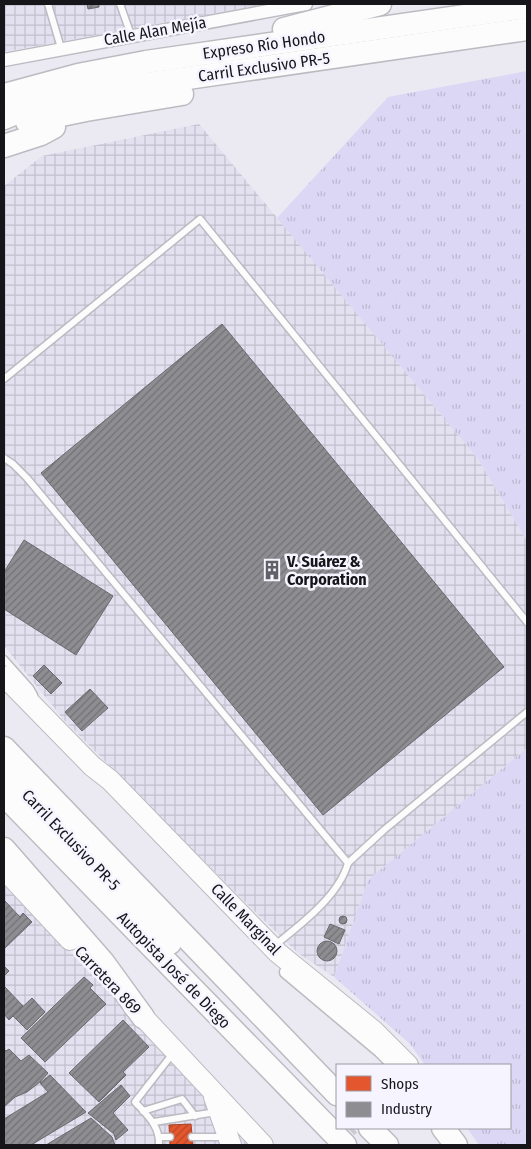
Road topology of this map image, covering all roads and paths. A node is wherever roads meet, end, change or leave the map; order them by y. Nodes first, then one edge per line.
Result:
1 (48, 4) edge
2 (120, 4) edge
3 (306, 4) edge
4 (380, 4) edge
5 (527, 6) edge
6 (527, 29) edge
7 (131, 35) junction
8 (527, 45) edge
9 (62, 48) junction
10 (4, 60) edge
11 (146, 62) junction
12 (4, 95) edge
13 (86, 110) junction
14 (4, 118) edge
15 (4, 127) edge
16 (4, 146) edge
17 (4, 379) edge
18 (4, 458) edge
19 (527, 622) edge
20 (4, 659) edge
21 (4, 676) edge
22 (527, 712) edge
23 (47, 720) junction
24 (4, 748) edge
25 (92, 766) junction
26 (4, 771) edge
27 (4, 795) edge
28 (4, 849) edge
29 (348, 863) junction
30 (5, 873) edge
31 (273, 947) junction
32 (143, 1016) junction
33 (263, 1038) junction
34 (175, 1051) junction
35 (393, 1064) edge
36 (407, 1064) edge
37 (212, 1091) junction
38 (336, 1094) edge
39 (336, 1094) edge
40 (143, 1111) junction
41 (219, 1112) junction
42 (195, 1116) junction
43 (154, 1122) junction
44 (329, 1129) junction
45 (371, 1129) edge
46 (445, 1129) edge
47 (457, 1129) edge
48 (160, 1137) junction
49 (170, 1137) dead end
50 (192, 1138) dead end
51 (229, 1141) edge
52 (160, 1145) edge
53 (263, 1145) edge
54 (345, 1145) edge
55 (387, 1145) edge
56 (456, 1145) edge
57 (468, 1145) edge

1 - 9 lane
2 - 7 lane
3 - 7 street, Calle Alan Mejía
4 - 11 highway
5 - 11 highway, Expreso Río Hondo
6 - 14 highway, Carril Exclusivo PR-5
7 - 9 street, Calle Alan Mejía
8 - 13 highway
9 - 10 street, Calle Alan Mejía
11 - 12 highway, Expreso Río Hondo
13 - 15 highway
13 - 16 highway
17 - 19 lane
18 - 29 lane
20 - 23 lane
21 - 23 highway, Calle Marginal
22 - 29 lane
23 - 25 highway, Calle Marginal
24 - 38 highway, Autopista José de Diego
25 - 31 highway, Calle Marginal
25 - 35 street, Calle Marginal
26 - 33 highway, Carril Exclusivo PR-5
27 - 44 highway, Autopista José de Diego
28 - 32 highway
29 - 31 lane
30 - 32 highway, Carretera 869
31 - 36 highway, Calle Marginal
32 - 34 highway, Carretera 869
33 - 39 highway
33 - 44 highway
34 - 37 highway, Carretera 869
34 - 40 lane
37 - 41 highway
37 - 53 highway, Carretera 869
40 - 42 lane
40 - 43 lane
41 - 42 lane
41 - 51 highway
42 - 43 lane
43 - 48 lane
44 - 54 highway, Autopista José de Diego
45 - 55 highway
46 - 56 highway
47 - 57 highway
48 - 49 lane
48 - 52 lane
50 - 51 lane

